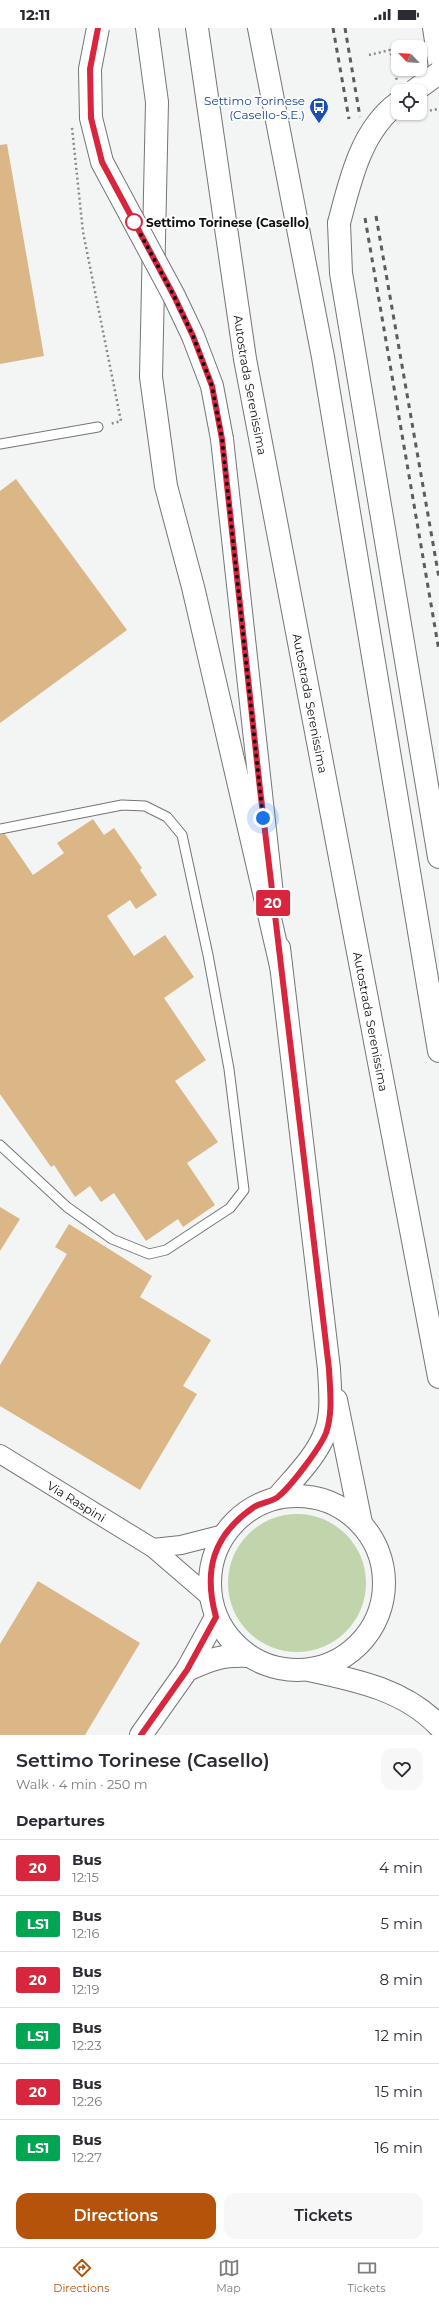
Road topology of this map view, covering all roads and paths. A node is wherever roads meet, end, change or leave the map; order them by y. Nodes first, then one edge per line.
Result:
1 (98, 28) edge
2 (147, 28) edge
3 (197, 28) edge
4 (259, 28) edge
5 (432, 28) edge
6 (369, 55) dead end
7 (439, 74) edge
8 (400, 84) edge
9 (420, 84) edge
10 (391, 107) edge
11 (439, 109) edge
12 (427, 111) edge
13 (71, 121) dead end
14 (98, 427) joint
15 (0, 444) edge
16 (0, 829) edge
17 (439, 857) edge
18 (281, 966) junction
19 (439, 1051) edge
20 (0, 1145) edge
21 (329, 1369) junction
22 (439, 1377) edge
23 (0, 1454) edge
24 (278, 1497) junction
25 (360, 1523) junction
26 (224, 1534) junction
27 (153, 1548) junction
28 (213, 1608) junction
29 (248, 1656) junction
30 (187, 1670) junction
31 (309, 1670) junction
32 (439, 1726) edge
33 (141, 1735) edge

1 - 18 main road, bridge
2 - 18 main road
3 - 22 main road, Autostrada Serenissima
4 - 19 main road
5 - 7 street
6 - 8 path
7 - 9 main road, bridge
10 - 17 main road, bridge
11 - 12 path
13 - 14 path
14 - 15 lane
16 - 20 lane
18 - 21 main road
21 - 24 main road
21 - 25 main road
23 - 27 street, Via Raspini
24 - 25 main road
24 - 26 main road
25 - 31 main road
26 - 27 street
26 - 28 main road
27 - 28 street, Via Raspini
28 - 29 main road
28 - 30 main road
29 - 30 main road
29 - 31 main road
30 - 33 main road
31 - 32 main road

